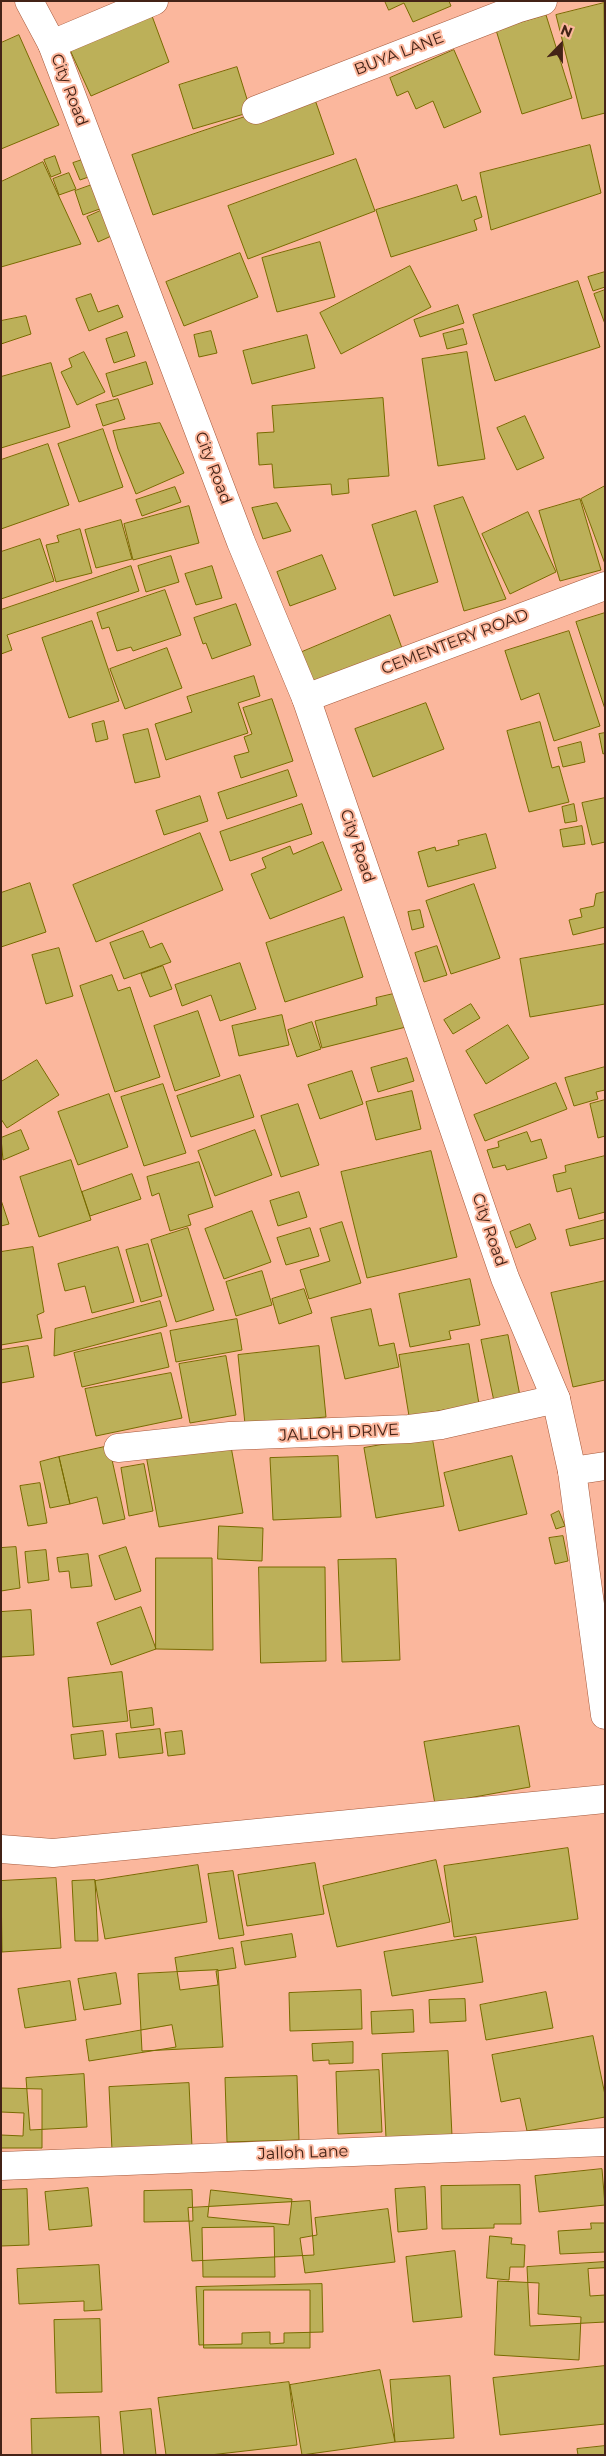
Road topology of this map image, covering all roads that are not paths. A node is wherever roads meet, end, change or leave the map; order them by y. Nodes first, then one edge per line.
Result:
1 (29, 1) edge
2 (154, 1) edge
3 (543, 1) edge
4 (52, 44) junction
5 (256, 110) dead end
6 (605, 586) edge
7 (306, 698) junction
8 (556, 1399) junction
9 (118, 1448) dead end
10 (605, 1466) edge
11 (572, 1471) junction
12 (605, 1715) edge
13 (605, 1799) edge
14 (1, 1849) edge
15 (605, 2142) edge
16 (1, 2166) edge

1 - 4 street, City Road
2 - 4 street
3 - 5 street, BUYA LANE
4 - 7 street, City Road
6 - 7 street, CEMENTERY ROAD
7 - 8 street, City Road
8 - 9 street, JALLOH DRIVE
8 - 11 street, City Road
10 - 11 street
11 - 12 street, City Road
13 - 14 street
15 - 16 street, Jalloh Lane

